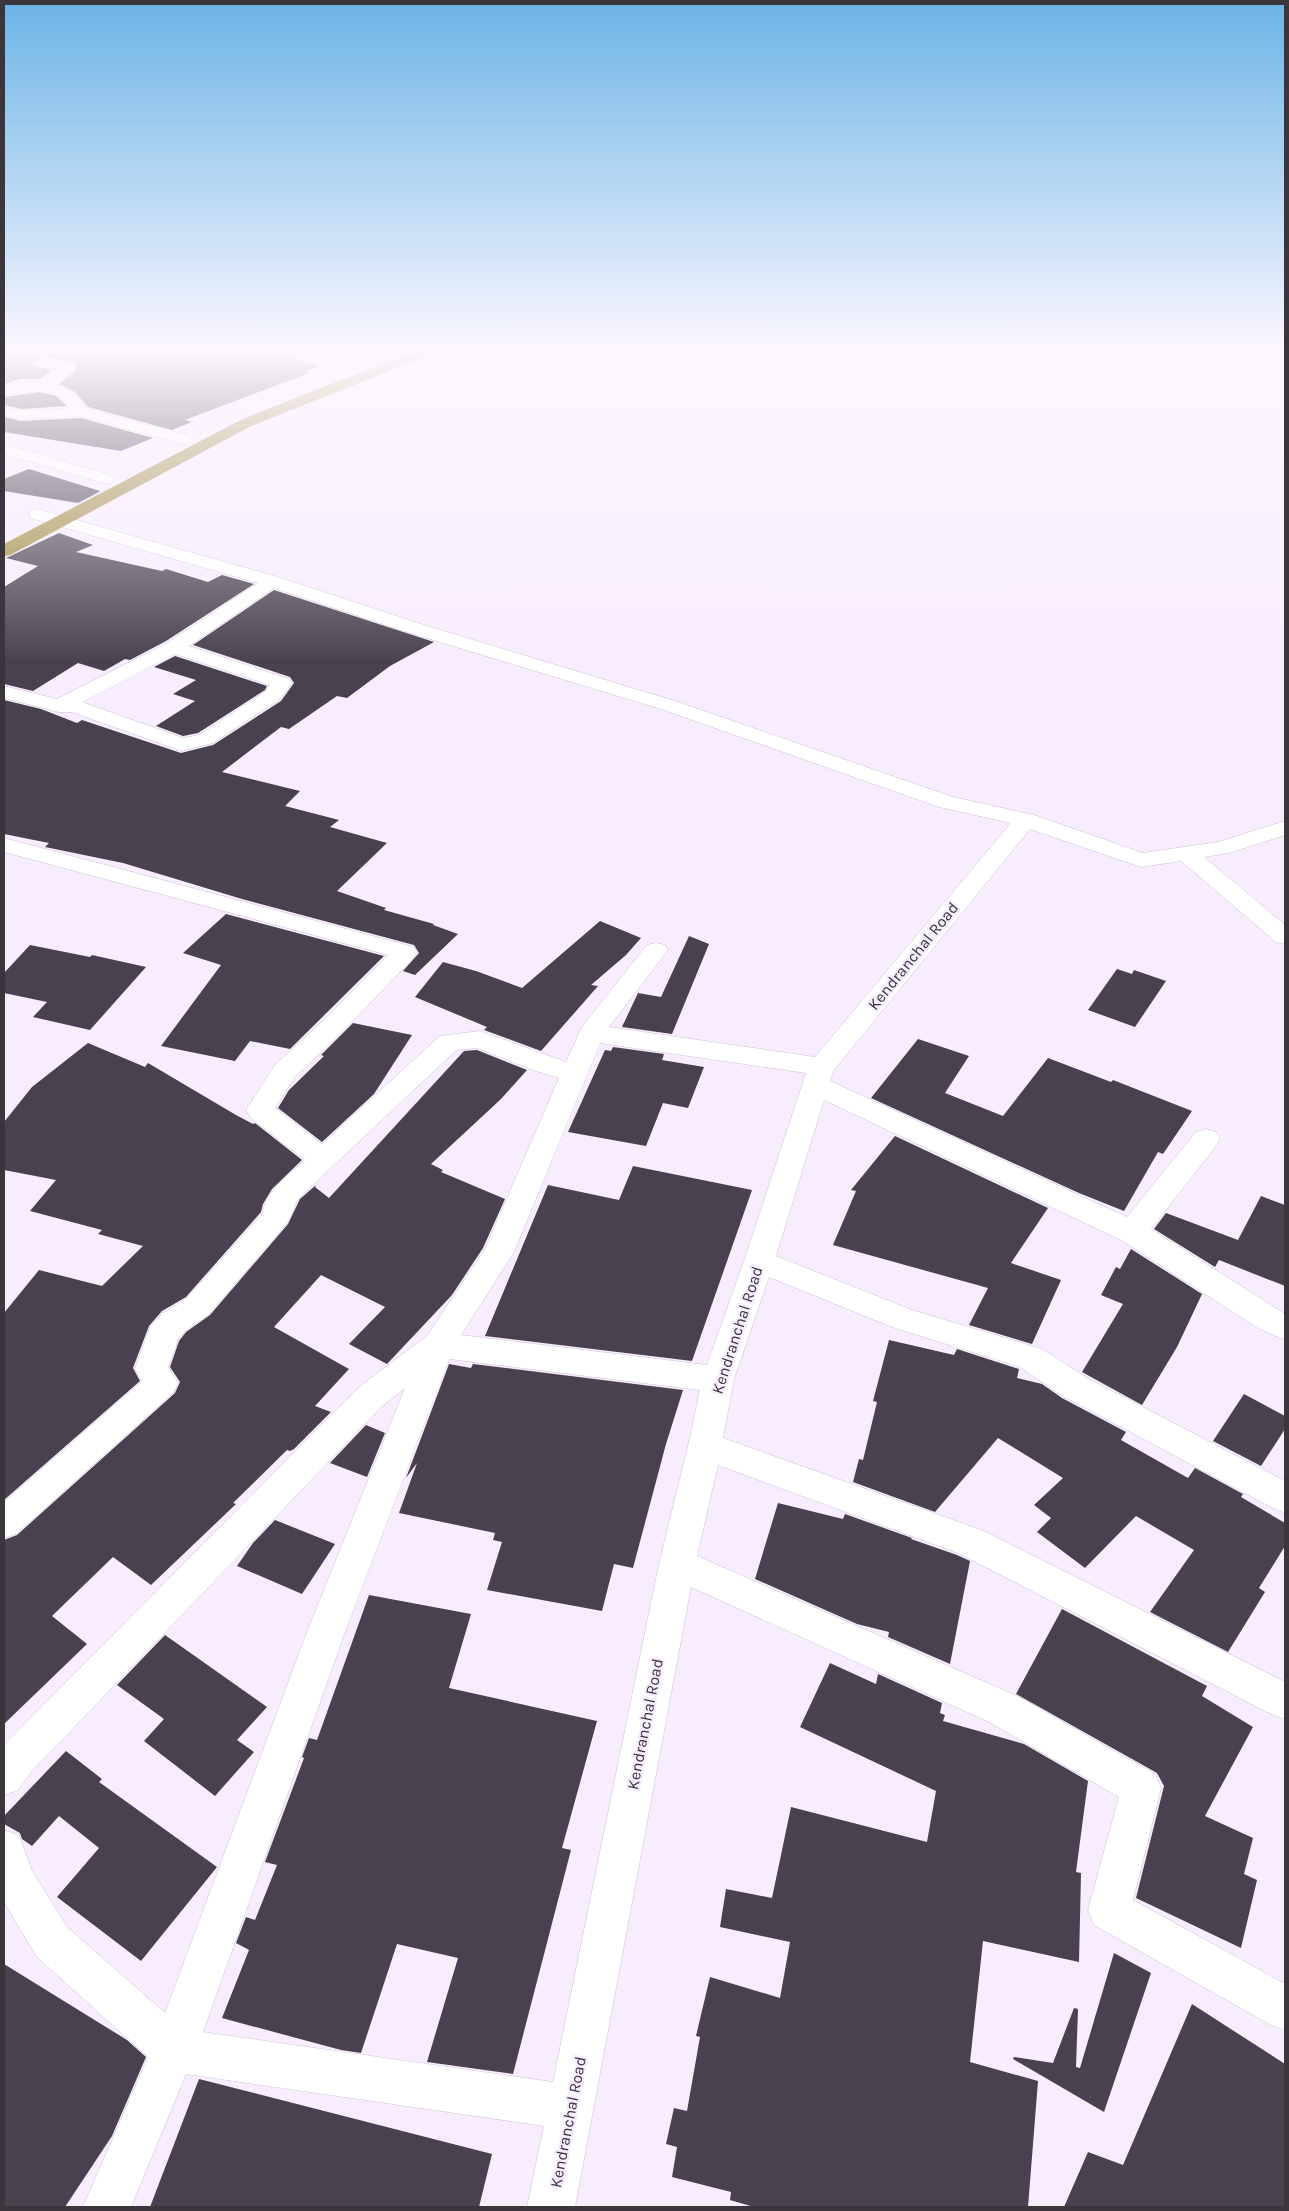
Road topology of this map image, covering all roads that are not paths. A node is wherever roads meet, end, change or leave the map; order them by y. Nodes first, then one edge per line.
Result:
1 (32, 457) edge
2 (174, 457) edge
3 (124, 470) dead end
4 (107, 479) junction
5 (89, 488) dead end
6 (57, 513) junction
7 (29, 519) dead end
8 (4, 551) edge
9 (272, 582) junction
10 (174, 647) junction
11 (4, 692) edge
12 (58, 706) junction
13 (1026, 820) junction
14 (1285, 828) edge
15 (4, 845) edge
16 (1185, 853) junction
17 (1285, 937) edge
18 (656, 950) dead end
19 (590, 1033) junction
20 (573, 1073) junction
21 (819, 1076) junction
22 (1206, 1139) dead end
23 (324, 1159) junction
24 (1132, 1232) junction
25 (759, 1262) junction
26 (1285, 1328) edge
27 (438, 1345) junction
28 (718, 1379) junction
29 (705, 1446) junction
30 (1285, 1498) edge
31 (4, 1523) edge
32 (676, 1564) junction
33 (1285, 1701) edge
34 (4, 1776) edge
35 (4, 1850) edge
36 (1285, 2008) edge
37 (174, 2050) junction
38 (570, 2107) junction
39 (107, 2207) edge
40 (552, 2207) edge

1 - 4 street
2 - 6 highway
3 - 4 highway
4 - 5 highway
6 - 7 street
6 - 8 highway
6 - 9 street
9 - 10 street
9 - 13 street
10 - 12 street
10 - 12 street
11 - 12 street
13 - 16 street
13 - 21 street, Kendranchal Road
14 - 16 street
15 - 23 street
16 - 17 street
18 - 19 street
19 - 20 street
19 - 21 street
20 - 23 street
20 - 27 street
21 - 24 street
21 - 25 street, Kendranchal Road
22 - 24 street
23 - 31 street
24 - 26 street
25 - 28 street, Kendranchal Road
25 - 30 street
27 - 28 street
27 - 34 street
27 - 37 street
28 - 29 street, Kendranchal Road
29 - 32 street, Kendranchal Road
29 - 33 street
32 - 36 street
32 - 38 street, Kendranchal Road
35 - 37 street
37 - 38 street
37 - 39 street
38 - 40 street, Kendranchal Road

